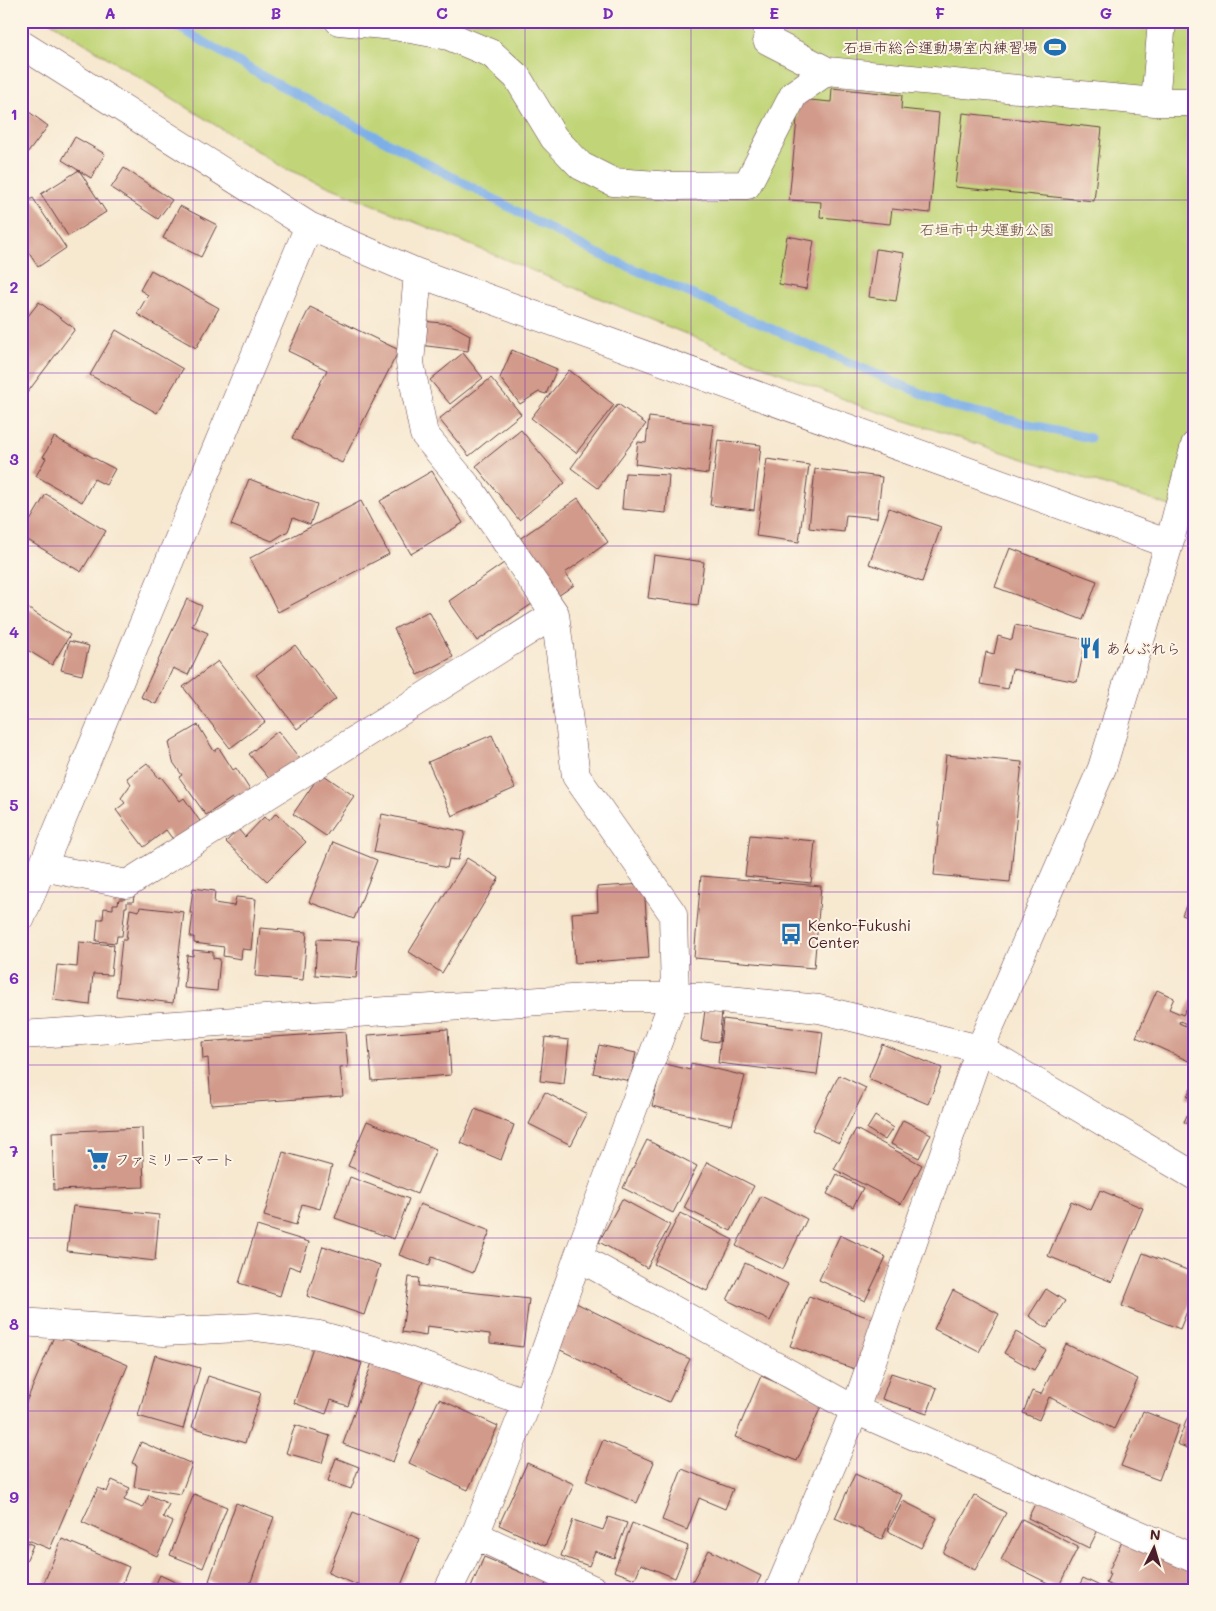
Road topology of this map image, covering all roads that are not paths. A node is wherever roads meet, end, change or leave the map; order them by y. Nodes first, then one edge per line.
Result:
1 (339, 21) edge
2 (769, 21) edge
3 (1162, 21) edge
4 (21, 44) edge
5 (827, 71) junction
6 (1155, 102) junction
7 (1195, 102) edge
8 (309, 226) junction
9 (418, 272) junction
10 (1195, 445) edge
11 (1169, 544) junction
12 (555, 614) junction
13 (43, 867) junction
14 (21, 918) edge
15 (675, 996) junction
16 (21, 1035) edge
17 (980, 1049) junction
18 (1195, 1176) edge
19 (578, 1257) junction
20 (21, 1322) edge
21 (527, 1403) junction
22 (855, 1410) junction
23 (475, 1536) junction
24 (1195, 1559) edge
25 (448, 1590) edge
26 (594, 1590) edge
27 (780, 1590) edge

1 - 5 street
2 - 5 street
3 - 6 street
4 - 8 street
5 - 6 street
6 - 7 street
8 - 9 street
8 - 13 street
9 - 11 street
9 - 12 street
10 - 11 street
11 - 17 street
12 - 13 street
12 - 15 street
13 - 14 street
15 - 16 street
15 - 17 street
15 - 19 street
17 - 18 street
17 - 22 street
19 - 21 street
19 - 22 street
20 - 21 street
21 - 23 street
22 - 24 street
22 - 27 street
23 - 25 street
23 - 26 street

